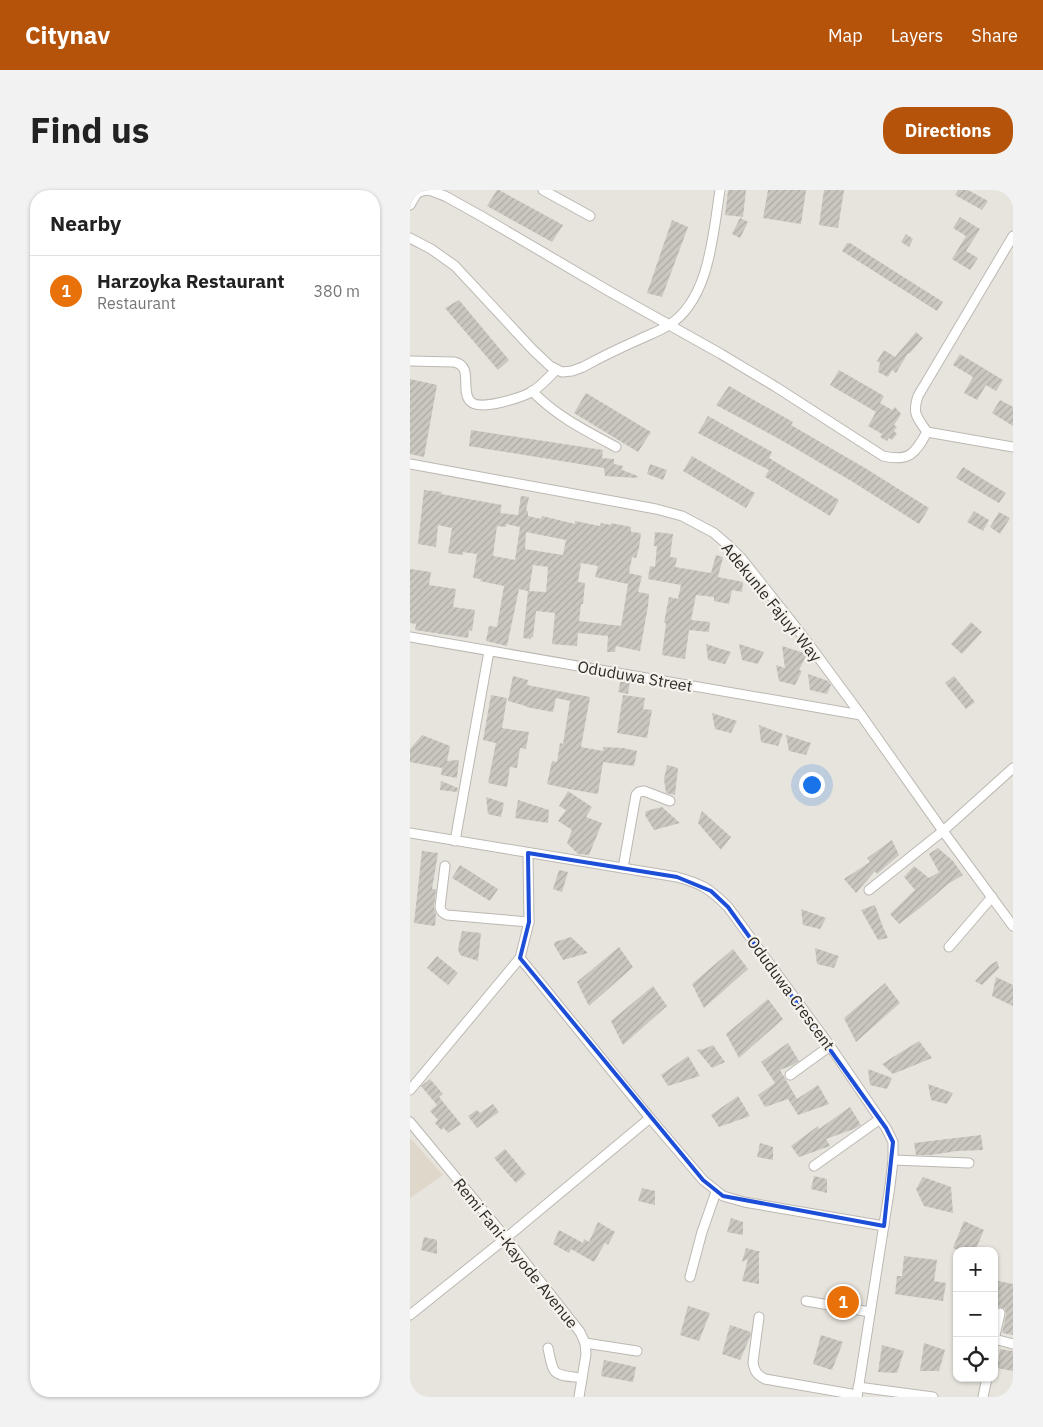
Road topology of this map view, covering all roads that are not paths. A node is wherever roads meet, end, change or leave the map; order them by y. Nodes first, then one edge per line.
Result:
1 (543, 190) edge
2 (720, 190) edge
3 (415, 191) edge
4 (410, 206) edge
5 (590, 216) dead end
6 (1013, 236) edge
7 (410, 238) edge
8 (670, 325) junction
9 (410, 361) edge
10 (556, 370) junction
11 (532, 392) junction
12 (927, 432) junction
13 (616, 447) dead end
14 (1013, 447) edge
15 (410, 464) edge
16 (410, 637) edge
17 (489, 651) junction
18 (861, 715) junction
19 (1013, 768) edge
20 (670, 801) dead end
21 (943, 831) junction
22 (410, 833) edge
23 (455, 841) junction
24 (528, 853) junction
25 (445, 866) dead end
26 (623, 868) junction
27 (869, 890) dead end
28 (992, 897) junction
29 (529, 922) junction
30 (1013, 926) edge
31 (949, 947) dead end
32 (520, 958) junction
33 (830, 1046) junction
34 (790, 1075) dead end
35 (410, 1090) edge
36 (650, 1118) junction
37 (880, 1119) junction
38 (410, 1122) edge
39 (893, 1160) junction
40 (969, 1163) dead end
41 (814, 1166) dead end
42 (716, 1192) junction
43 (884, 1226) junction
44 (506, 1238) junction
45 (690, 1277) dead end
46 (806, 1301) dead end
47 (870, 1312) junction
48 (1000, 1313) dead end
49 (410, 1315) edge
50 (759, 1317) dead end
51 (995, 1337) edge
52 (998, 1341) edge
53 (585, 1343) junction
54 (1013, 1344) edge
55 (548, 1348) dead end
56 (637, 1351) dead end
57 (582, 1378) junction
58 (985, 1382) edge
59 (857, 1393) edge
60 (579, 1397) edge
61 (933, 1397) edge
62 (983, 1397) edge

1 - 5 street
2 - 8 street
3 - 4 street
3 - 8 street
6 - 12 street
7 - 10 street
8 - 10 street
8 - 12 street
9 - 11 street
10 - 11 street
11 - 13 street
12 - 14 street
15 - 18 street, Adekunle Fajuyi Way
16 - 17 street, Oduduwa Street
17 - 18 street, Oduduwa Street
17 - 23 street
18 - 21 street, Adekunle Fajuyi Way
19 - 21 street
20 - 26 street
21 - 27 street
21 - 28 street, Adekunle Fajuyi Way
22 - 23 street, Oduduwa Crescent
23 - 24 street, Oduduwa Crescent
24 - 26 street, Oduduwa Crescent
24 - 29 street
25 - 29 street
26 - 33 street, Oduduwa Crescent
28 - 30 street, Adekunle Fajuyi Way
28 - 31 street
29 - 32 street
32 - 35 street
32 - 36 street
33 - 34 street
33 - 37 street, Oduduwa Crescent
36 - 42 street
36 - 44 street
37 - 39 street, Oduduwa Crescent
37 - 41 street
38 - 44 street, Remi Fani-Kayode Avenue
39 - 40 street
39 - 43 street, Oduduwa Crescent
42 - 43 street
42 - 45 street
43 - 47 street, Oduduwa Crescent
44 - 49 street
44 - 53 street, Remi Fani-Kayode Avenue
46 - 47 street
47 - 59 street, Oduduwa Crescent
48 - 51 street
50 - 59 street
52 - 54 street
53 - 56 street
53 - 57 street, Remi Fani-Kayode Avenue
55 - 57 street
57 - 60 street, Remi Fani-Kayode Avenue
58 - 62 street
59 - 61 street

